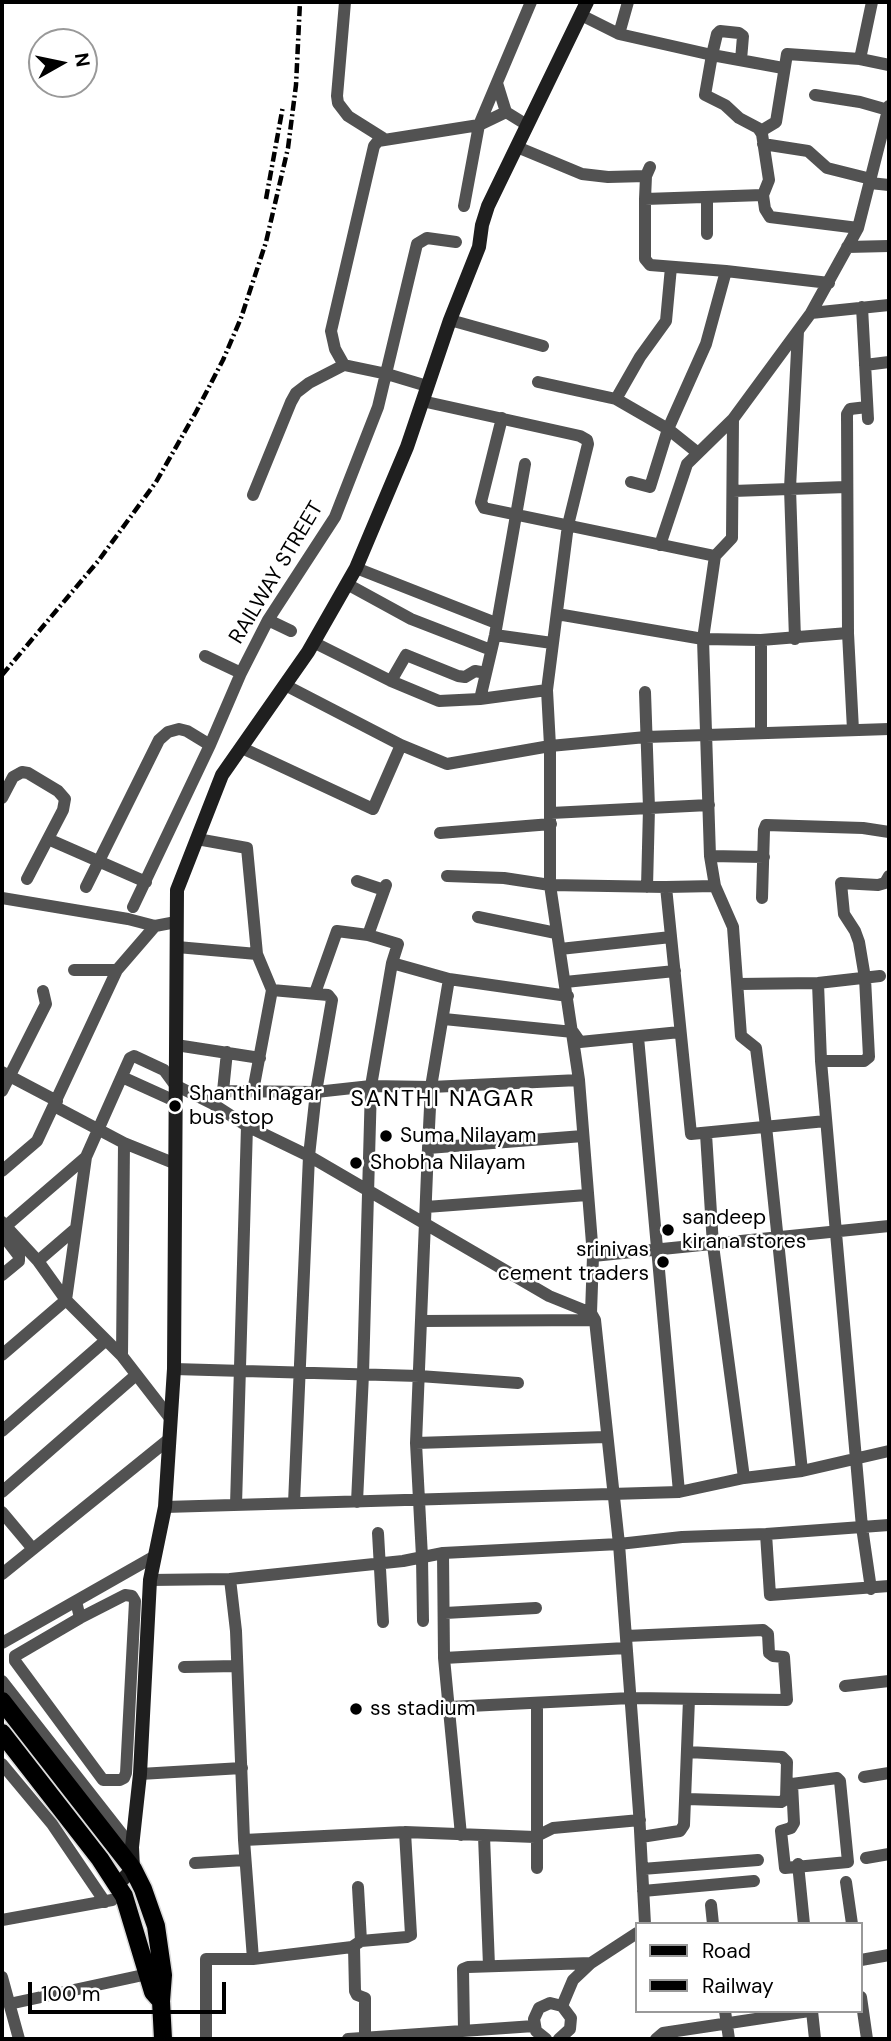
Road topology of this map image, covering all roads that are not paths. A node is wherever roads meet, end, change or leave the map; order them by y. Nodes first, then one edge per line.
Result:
1 (345, 2) edge
2 (531, 2) edge
3 (628, 2) edge
4 (872, 2) edge
5 (584, 8) edge
6 (619, 34) junction
7 (712, 55) junction
8 (860, 59) junction
9 (741, 60) junction
10 (889, 65) edge
11 (783, 68) junction
12 (497, 83) junction
13 (815, 95) dead end
14 (889, 108) edge
15 (506, 113) junction
16 (479, 125) junction
17 (527, 125) junction
18 (762, 137) junction
19 (383, 138) junction
20 (517, 147) junction
21 (871, 181) junction
22 (889, 185) edge
23 (763, 195) junction
24 (707, 197) junction
25 (645, 199) junction
26 (464, 206) dead end
27 (858, 228) junction
28 (707, 234) dead end
29 (456, 242) dead end
30 (889, 246) edge
31 (846, 247) junction
32 (671, 267) junction
33 (726, 271) junction
34 (829, 283) junction
35 (889, 305) edge
36 (862, 307) junction
37 (811, 313) junction
38 (450, 320) junction
39 (798, 330) junction
40 (543, 346) dead end
41 (889, 362) edge
42 (344, 365) junction
43 (864, 365) junction
44 (387, 374) junction
45 (538, 382) dead end
46 (427, 386) junction
47 (616, 398) junction
48 (422, 401) junction
49 (502, 418) junction
50 (733, 419) junction
51 (668, 429) junction
52 (698, 453) junction
53 (525, 464) dead end
54 (631, 482) dead end
55 (846, 487) junction
56 (790, 488) junction
57 (733, 491) junction
58 (253, 495) dead end
59 (515, 514) junction
60 (568, 525) junction
61 (660, 545) junction
62 (715, 556) junction
63 (356, 568) junction
64 (347, 584) junction
65 (557, 614) junction
66 (268, 620) junction
67 (495, 629) junction
68 (291, 631) dead end
69 (848, 634) junction
70 (704, 639) junction
71 (795, 639) junction
72 (761, 640) junction
73 (313, 642) junction
74 (552, 643) junction
75 (491, 650) junction
76 (205, 656) dead end
77 (241, 673) junction
78 (486, 673) junction
79 (391, 681) junction
80 (285, 685) junction
81 (547, 690) junction
82 (645, 692) dead end
83 (481, 699) junction
84 (889, 729) edge
85 (853, 730) junction
86 (761, 733) junction
87 (706, 735) junction
88 (646, 737) junction
89 (210, 745) junction
90 (401, 745) junction
91 (550, 746) junction
92 (242, 748) junction
93 (2, 798) edge
94 (709, 805) junction
95 (649, 808) junction
96 (551, 819) junction
97 (889, 832) edge
98 (439, 833) dead end
99 (48, 839) junction
100 (197, 839) junction
101 (710, 856) junction
102 (764, 857) junction
103 (99, 862) junction
104 (447, 876) dead end
105 (889, 876) edge
106 (27, 879) dead end
107 (357, 881) dead end
108 (146, 882) junction
109 (550, 885) junction
110 (715, 886) junction
111 (86, 887) dead end
112 (647, 887) junction
113 (666, 887) junction
114 (2, 898) edge
115 (762, 898) dead end
116 (133, 907) dead end
117 (478, 917) dead end
118 (176, 922) junction
119 (155, 926) junction
120 (556, 933) junction
121 (368, 935) junction
122 (671, 937) junction
123 (177, 947) junction
124 (560, 949) junction
125 (257, 954) junction
126 (392, 963) junction
127 (74, 970) dead end
128 (117, 970) junction
129 (675, 971) junction
130 (880, 976) dead end
131 (865, 978) junction
132 (449, 979) junction
133 (565, 982) junction
134 (818, 983) junction
135 (738, 984) junction
136 (272, 989) junction
137 (43, 991) dead end
138 (315, 993) junction
139 (568, 996) junction
140 (444, 1019) junction
141 (573, 1032) junction
142 (680, 1032) junction
143 (638, 1037) junction
144 (176, 1045) junction
145 (227, 1052) junction
146 (260, 1058) junction
147 (821, 1061) junction
148 (6, 1074) edge
149 (121, 1077) junction
150 (579, 1080) junction
151 (175, 1085) junction
152 (371, 1086) junction
153 (431, 1087) junction
154 (2, 1091) edge
155 (223, 1091) junction
156 (253, 1091) junction
157 (316, 1092) junction
158 (175, 1101) junction
159 (56, 1104) junction
160 (214, 1104) junction
161 (826, 1121) junction
162 (247, 1126) junction
163 (766, 1126) junction
164 (99, 1129) junction
165 (706, 1135) junction
166 (583, 1136) junction
167 (124, 1143) junction
168 (428, 1148) junction
169 (309, 1156) junction
170 (86, 1157) junction
171 (176, 1164) junction
172 (2, 1171) edge
173 (369, 1193) junction
174 (587, 1195) junction
175 (426, 1207) junction
176 (427, 1223) junction
177 (889, 1226) edge
178 (3, 1228) edge
179 (74, 1230) junction
180 (836, 1233) junction
181 (777, 1237) junction
182 (713, 1245) junction
183 (658, 1250) junction
184 (593, 1256) junction
185 (38, 1261) junction
186 (2, 1274) edge
187 (66, 1300) junction
188 (593, 1316) junction
189 (422, 1321) junction
190 (105, 1341) junction
191 (2, 1355) edge
192 (122, 1356) junction
193 (174, 1369) junction
194 (242, 1372) junction
195 (300, 1373) junction
196 (363, 1374) junction
197 (136, 1375) junction
198 (419, 1376) junction
199 (518, 1382) dead end
200 (170, 1418) junction
201 (2, 1431) edge
202 (606, 1437) junction
203 (168, 1440) junction
204 (416, 1443) junction
205 (889, 1451) edge
206 (857, 1458) junction
207 (802, 1471) junction
208 (744, 1478) junction
209 (2, 1492) edge
210 (679, 1492) junction
211 (613, 1494) junction
212 (418, 1500) junction
213 (357, 1502) junction
214 (294, 1503) junction
215 (236, 1504) junction
216 (165, 1507) junction
217 (2, 1512) edge
218 (889, 1525) edge
219 (862, 1527) junction
220 (378, 1533) dead end
221 (766, 1534) junction
222 (619, 1544) junction
223 (33, 1549) junction
224 (443, 1553) junction
225 (155, 1556) junction
226 (422, 1557) junction
227 (380, 1563) junction
228 (2, 1574) edge
229 (230, 1579) junction
230 (150, 1580) junction
231 (889, 1586) edge
232 (871, 1589) junction
233 (76, 1601) junction
234 (536, 1608) dead end
235 (445, 1613) junction
236 (80, 1618) junction
237 (423, 1621) dead end
238 (383, 1622) dead end
239 (626, 1642) junction
240 (2, 1643) edge
241 (444, 1658) junction
242 (237, 1666) junction
243 (184, 1667) dead end
244 (2, 1681) edge
245 (889, 1681) edge
246 (845, 1686) dead end
247 (631, 1698) junction
248 (689, 1699) junction
249 (2, 1700) edge
250 (537, 1704) junction
251 (449, 1707) junction
252 (2, 1733) edge
253 (688, 1752) junction
254 (2, 1764) edge
255 (242, 1768) junction
256 (889, 1773) edge
257 (140, 1774) junction
258 (864, 1777) dead end
259 (687, 1798) junction
260 (640, 1820) junction
261 (405, 1832) junction
262 (461, 1835) junction
263 (484, 1836) junction
264 (536, 1837) junction
265 (640, 1837) junction
266 (244, 1840) junction
267 (124, 1847) junction
268 (889, 1853) edge
269 (866, 1858) dead end
270 (245, 1860) junction
271 (758, 1860) dead end
272 (195, 1863) dead end
273 (799, 1866) junction
274 (537, 1868) dead end
275 (133, 1869) junction
276 (642, 1869) junction
277 (754, 1881) dead end
278 (846, 1882) dead end
279 (358, 1887) dead end
280 (120, 1889) junction
281 (144, 1889) junction
282 (643, 1891) junction
283 (105, 1902) junction
284 (711, 1905) dead end
285 (2, 1920) edge
286 (645, 1922) edge
287 (713, 1922) edge
288 (804, 1922) edge
289 (852, 1922) edge
290 (156, 1926) junction
291 (136, 1933) junction
292 (636, 1934) edge
293 (358, 1944) junction
294 (889, 1955) edge
295 (253, 1959) junction
296 (863, 1960) edge
297 (591, 1963) junction
298 (489, 1966) junction
299 (148, 1974) junction
300 (2, 1976) edge
301 (161, 2001) junction
302 (9, 2004) junction
303 (562, 2006) junction
304 (863, 2009) edge
305 (782, 2013) edge
306 (810, 2013) edge
307 (726, 2017) edge
308 (534, 2026) junction
309 (464, 2030) junction
310 (512, 2033) edge
311 (570, 2034) edge
312 (19, 2039) edge
313 (163, 2039) edge
314 (206, 2039) edge
315 (348, 2039) edge
316 (365, 2039) edge
317 (547, 2039) edge
318 (559, 2039) edge
319 (656, 2039) edge
320 (729, 2039) edge
321 (815, 2039) edge
322 (867, 2039) edge

1 - 19 street
2 - 12 street
3 - 6 street
4 - 8 street
5 - 6 street
5 - 17 main road
6 - 7 street
7 - 9 street
7 - 9 street
7 - 18 street
8 - 10 street
8 - 11 street
9 - 11 street
11 - 18 street
12 - 15 street
12 - 16 street
13 - 14 street
14 - 21 street
15 - 16 street
15 - 17 street
16 - 19 street
16 - 26 street
17 - 20 main road
18 - 21 street
18 - 23 street
19 - 42 street
20 - 25 street
20 - 38 main road
21 - 22 street
21 - 27 street
23 - 24 street
23 - 27 street
24 - 25 street
24 - 28 street
25 - 32 street
27 - 31 street
29 - 44 street, RAILWAY STREET
30 - 31 street
31 - 34 street
32 - 33 street
32 - 47 street
33 - 34 street
33 - 51 street
34 - 37 street
35 - 36 street
36 - 37 street
36 - 43 street
37 - 39 street
38 - 40 street
38 - 46 main road
39 - 50 street
39 - 56 street
41 - 43 street
42 - 44 street
42 - 58 street
43 - 55 street
44 - 46 street
44 - 66 street, RAILWAY STREET
45 - 47 street
46 - 48 main road
47 - 51 street
48 - 49 street
48 - 63 main road
49 - 59 street
49 - 60 street
50 - 52 street
50 - 57 street
51 - 52 street
51 - 54 street
52 - 61 street
53 - 59 street
55 - 56 street
55 - 69 street
56 - 57 street
56 - 71 street
57 - 62 street
59 - 60 street
59 - 67 street
60 - 61 street
60 - 65 street
61 - 62 street
62 - 70 street
63 - 64 main road
63 - 67 street
64 - 73 main road
64 - 75 street
65 - 70 street
65 - 74 street
66 - 68 street
66 - 77 street, RAILWAY STREET
67 - 74 street
67 - 75 street
69 - 71 street
69 - 85 street
70 - 72 street
70 - 87 street
71 - 72 street
72 - 86 street
73 - 79 street
73 - 80 main road
74 - 81 street
75 - 78 street
76 - 77 street
77 - 89 street, RAILWAY STREET
78 - 79 street
78 - 83 street
79 - 83 street
80 - 90 street
80 - 92 main road
81 - 83 street
81 - 91 street
82 - 88 street
84 - 85 street
85 - 86 street
86 - 87 street
87 - 88 street
87 - 94 street
88 - 91 street
88 - 95 street
89 - 103 street
89 - 108 street, RAILWAY STREET
90 - 91 street
90 - 92 street
91 - 96 street
92 - 100 main road
93 - 99 street
94 - 95 street
94 - 101 street
95 - 96 street
95 - 112 street
96 - 98 street
96 - 109 street
97 - 102 street
99 - 103 street
99 - 106 street
100 - 118 main road
100 - 125 street
101 - 102 street
101 - 110 street
102 - 115 street
103 - 108 street
103 - 111 street
104 - 109 street
105 - 131 street
107 - 121 street
108 - 116 street, RAILWAY STREET
109 - 112 street
109 - 120 street
110 - 113 street
110 - 135 street
112 - 113 street
113 - 122 street
114 - 119 street
117 - 120 street
118 - 119 street
118 - 123 main road
119 - 128 street
120 - 124 street
121 - 126 street
121 - 138 street
122 - 124 street
122 - 129 street
123 - 125 street
123 - 144 main road
124 - 133 street
125 - 136 street
126 - 132 street
126 - 152 street
127 - 128 street
128 - 159 street
129 - 133 street
129 - 142 street
130 - 131 street
131 - 134 street
131 - 147 street
132 - 139 street
132 - 140 street
133 - 139 street
134 - 135 street
134 - 147 street
135 - 163 street
136 - 138 street
136 - 146 street
137 - 148 street
138 - 157 street
139 - 141 street
140 - 141 street
140 - 153 street
141 - 143 street
141 - 150 street
142 - 143 street
142 - 165 street
143 - 183 street
144 - 145 street
144 - 151 main road
145 - 146 street
145 - 155 street
146 - 156 street
147 - 161 street
148 - 154 street
148 - 159 street
149 - 151 street
149 - 158 street
149 - 164 street
150 - 153 street
150 - 166 street
151 - 158 main road
151 - 160 street
152 - 153 street
152 - 157 street
152 - 173 street
153 - 168 street
155 - 156 street
155 - 160 street
156 - 157 street
157 - 169 street
158 - 171 main road
159 - 164 street
159 - 172 street
160 - 162 street
161 - 163 street
161 - 180 street
162 - 169 street
162 - 194 street
163 - 165 street
163 - 181 street
164 - 167 street
164 - 170 street
165 - 182 street
166 - 168 street
166 - 174 street
167 - 171 street
167 - 192 street
168 - 175 street
169 - 173 street
169 - 195 street
170 - 178 street
170 - 179 street
171 - 193 main road
173 - 176 street
173 - 196 street
174 - 175 street
174 - 184 street
175 - 176 street
176 - 188 street
176 - 189 street
177 - 180 street
178 - 185 street
178 - 186 street
179 - 185 street
179 - 187 street
180 - 181 street
180 - 206 street
181 - 182 street
181 - 207 street
182 - 183 street
182 - 208 street
183 - 184 street
183 - 210 street
184 - 188 street
185 - 187 street
187 - 190 street
187 - 191 street
188 - 189 street
188 - 202 street
189 - 198 street
190 - 192 street
190 - 201 street
192 - 197 street
193 - 194 street
193 - 200 main road
194 - 195 street
194 - 215 street
195 - 196 street
195 - 214 street
196 - 198 street
196 - 213 street
197 - 200 street
197 - 209 street
198 - 199 street
198 - 204 street
200 - 203 main road
202 - 204 street
202 - 211 street
203 - 216 main road
203 - 223 street
204 - 212 street
205 - 206 street
206 - 207 street
206 - 219 street
207 - 208 street
208 - 210 street
210 - 211 street
211 - 212 street
211 - 222 street
212 - 213 street
212 - 226 street
213 - 214 street
214 - 215 street
215 - 216 street
216 - 225 main road
217 - 223 street
218 - 219 street
219 - 221 street
219 - 232 street
220 - 227 street
221 - 222 street
221 - 232 street
222 - 224 street
222 - 239 street
223 - 228 street
224 - 226 street
224 - 235 street
225 - 230 main road
225 - 233 street
226 - 227 street
226 - 237 street
227 - 229 street
227 - 238 street
229 - 230 street
229 - 242 street
230 - 257 main road
231 - 232 street
233 - 236 street
233 - 240 street
234 - 235 street
235 - 241 street
236 - 236 street
239 - 241 street
239 - 247 street
239 - 248 street
241 - 251 street
242 - 243 street
242 - 255 street
244 - 267 street
245 - 246 street
247 - 248 street
247 - 250 street
247 - 260 street
248 - 253 street
249 - 267 main road
250 - 251 street
250 - 264 street
251 - 262 street
252 - 280 main road
253 - 259 street
253 - 259 street
254 - 283 street
255 - 257 street
255 - 266 street
256 - 258 street
257 - 267 main road
259 - 265 street
260 - 264 street
260 - 265 street
261 - 262 street
261 - 266 street
261 - 293 street
262 - 263 street
263 - 264 street
263 - 298 street
264 - 274 street
265 - 276 street
266 - 270 street
267 - 275 main road
268 - 269 street
270 - 272 street
270 - 295 street
271 - 276 street
273 - 273 street
273 - 288 street
275 - 280 main road
275 - 281 main road
276 - 282 street
277 - 282 street
278 - 289 street
279 - 293 street
280 - 281 street
280 - 283 street
280 - 291 main road
281 - 290 main road
282 - 286 street
283 - 285 street
284 - 287 street
290 - 291 main road
290 - 301 main road
291 - 299 main road
292 - 297 street
293 - 295 street
293 - 316 street
294 - 296 street
295 - 314 street
297 - 298 street
297 - 303 street
298 - 309 street
299 - 301 main road
299 - 302 street
300 - 302 street
301 - 313 main road
302 - 312 street
303 - 308 street
303 - 311 street
304 - 322 street
305 - 307 street
306 - 321 street
307 - 319 street
307 - 320 street
308 - 310 street
308 - 317 street
309 - 310 street
309 - 316 street
311 - 318 street
315 - 316 street

